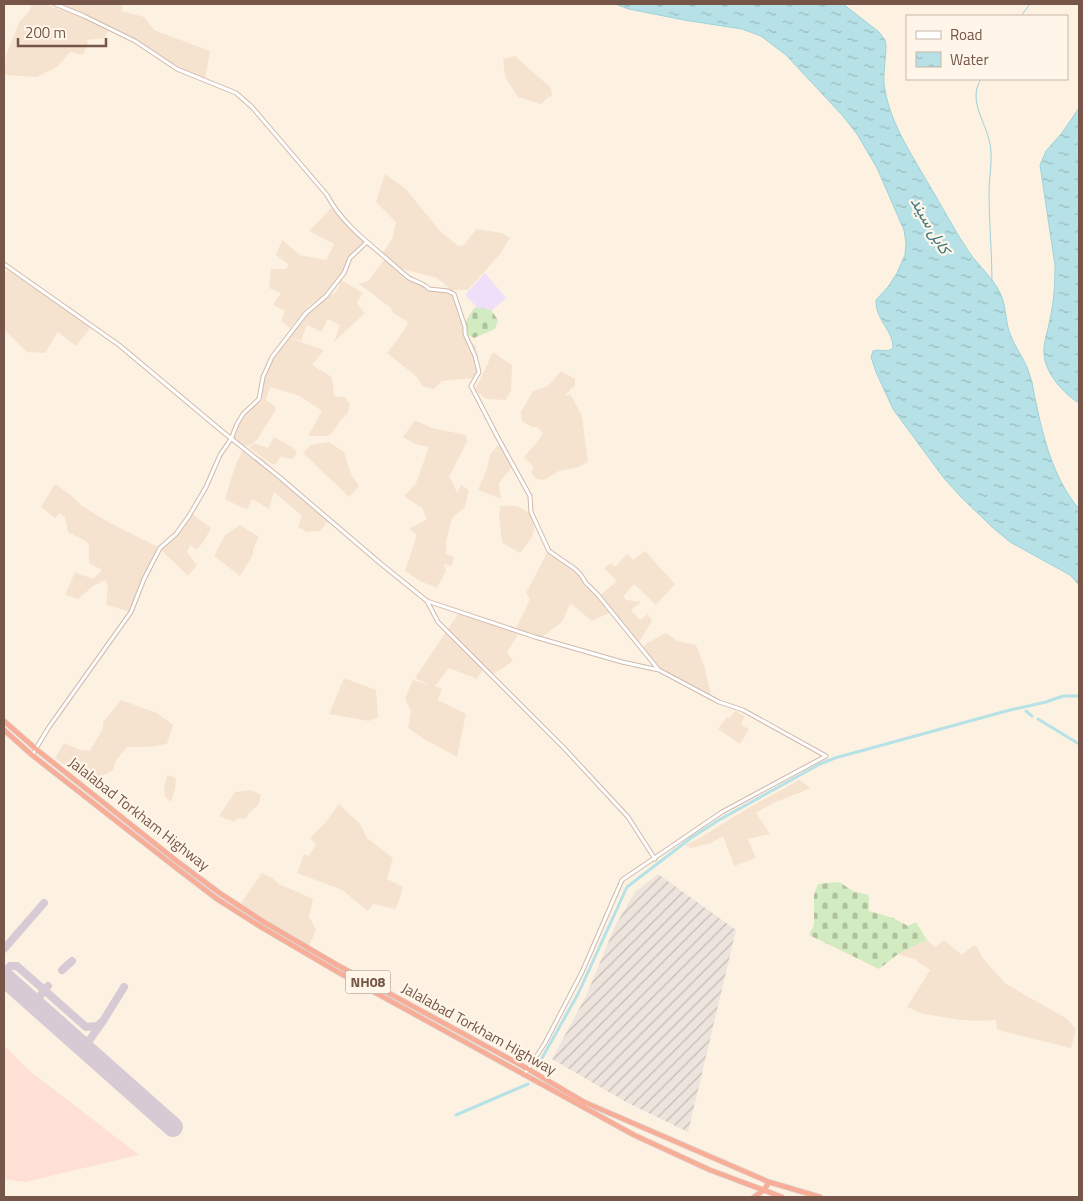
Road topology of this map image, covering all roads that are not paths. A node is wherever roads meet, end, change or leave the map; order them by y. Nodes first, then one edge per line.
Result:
1 (54, 4) edge
2 (367, 242) junction
3 (4, 264) edge
4 (232, 439) junction
5 (427, 601) junction
6 (659, 670) junction
7 (4, 721) edge
8 (4, 730) edge
9 (36, 749) junction
10 (32, 755) junction
11 (655, 859) junction
12 (528, 1069) junction
13 (524, 1076) junction
14 (769, 1182) junction
15 (764, 1190) junction
16 (754, 1197) edge
17 (782, 1197) edge
18 (820, 1197) edge

1 - 2 street
2 - 4 street
2 - 6 street
3 - 4 street
4 - 5 street
4 - 9 street
5 - 6 street
5 - 11 street
6 - 11 street
7 - 9 highway, Jalalabad Torkham Highway / NH08
8 - 10 highway, NH08
9 - 10 street
9 - 12 highway, Jalalabad Torkham Highway / NH08
10 - 13 highway, NH08
11 - 12 street
12 - 13 street
12 - 14 highway, Jalalabad Torkham Highway / NH08
13 - 15 highway, NH08
14 - 15 highway
14 - 18 highway, NH08
15 - 16 highway
15 - 17 highway, NH08

